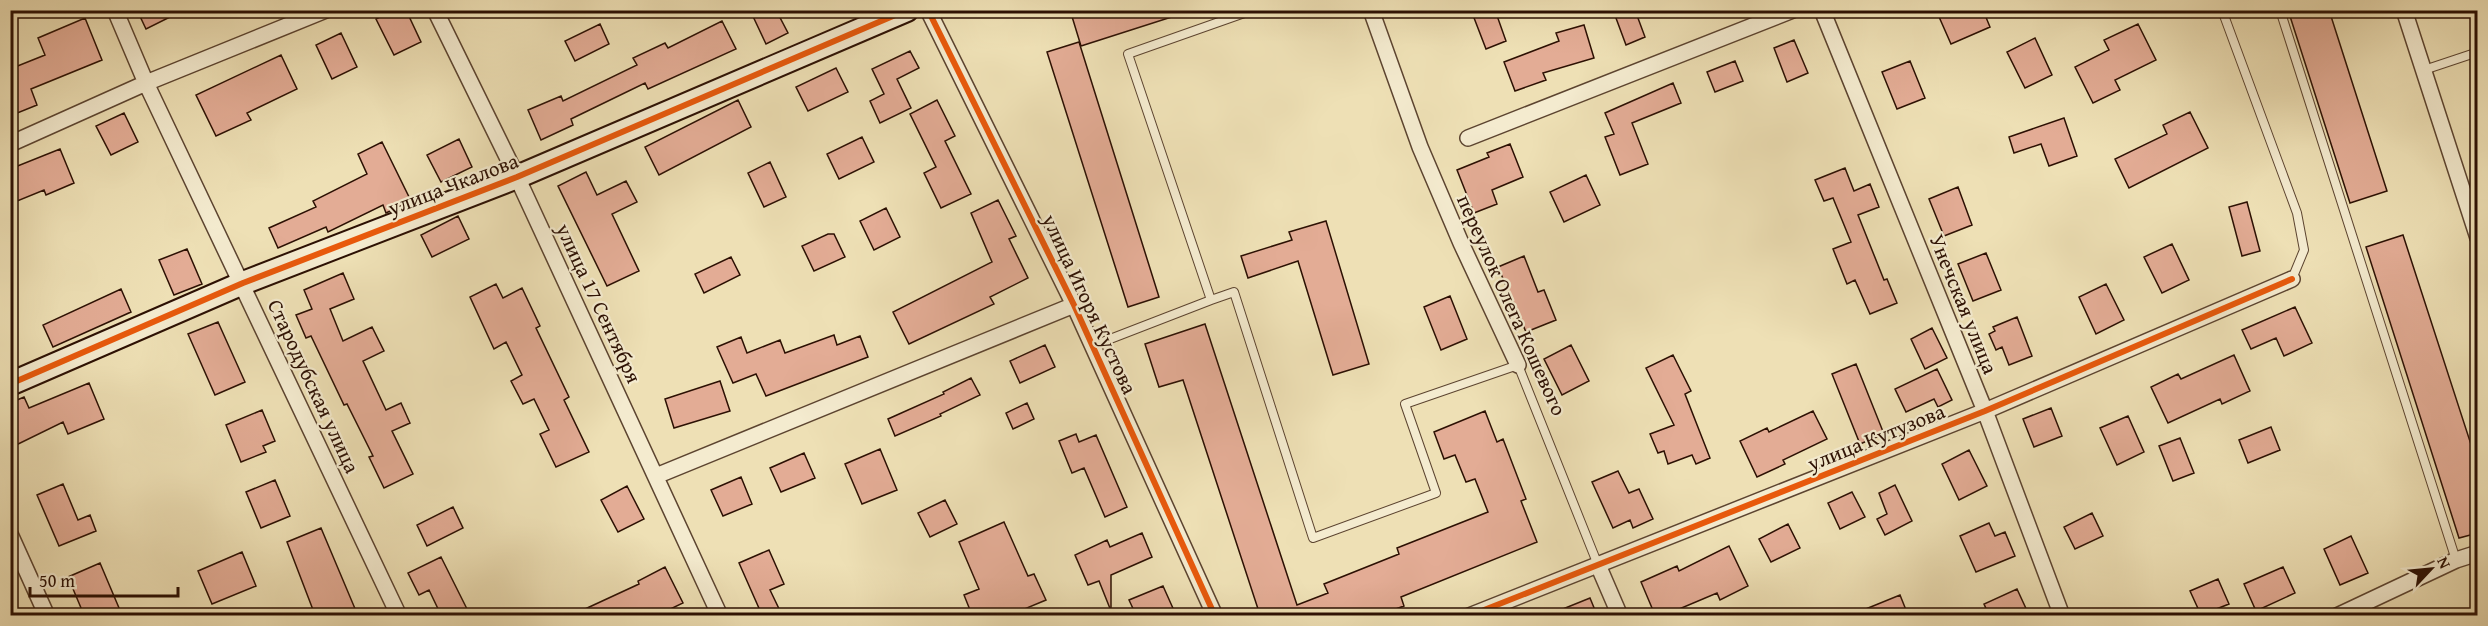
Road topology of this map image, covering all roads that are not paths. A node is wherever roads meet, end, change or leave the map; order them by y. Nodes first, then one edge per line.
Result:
1 (115, 10) edge
2 (326, 10) edge
3 (435, 10) edge
4 (907, 10) edge
5 (928, 10) edge
6 (1252, 10) edge
7 (1371, 10) edge
8 (1793, 10) edge
9 (1822, 10) edge
10 (2223, 10) edge
11 (2280, 10) edge
12 (2404, 10) edge
13 (2478, 52) edge
14 (2424, 70) junction
15 (146, 83) junction
16 (1468, 138) dead end
17 (10, 144) edge
18 (517, 177) junction
19 (2478, 238) edge
20 (2292, 279) joint
21 (243, 284) junction
22 (1211, 300) junction
23 (1074, 305) junction
24 (1092, 346) junction
25 (1518, 365) junction
26 (10, 384) edge
27 (1985, 411) junction
28 (656, 476) junction
29 (10, 534) edge
30 (2478, 553) edge
31 (2456, 560) junction
32 (1598, 565) junction
33 (47, 615) edge
34 (399, 615) edge
35 (720, 615) edge
36 (1215, 615) edge
37 (1469, 615) edge
38 (1620, 615) edge
39 (2062, 615) edge
40 (2337, 615) edge

1 - 15 street, Стародубская улица
2 - 15 street
3 - 18 street, улица 17 Сентября
4 - 18 street, улица Чкалова
5 - 23 street, улица Игоря Кустова
6 - 22 lane
7 - 25 street, переулок Олега Кошевого
8 - 16 street
9 - 27 street, Унечская улица
10 - 20 lane
11 - 31 lane
12 - 14 street
13 - 14 lane
14 - 19 street
15 - 17 street
15 - 21 street, Стародубская улица
18 - 21 street, улица Чкалова
18 - 28 street, улица 17 Сентября
20 - 27 street, улица Кутузова
21 - 26 street, улица Чкалова
21 - 34 street, Стародубская улица
22 - 24 lane
22 - 25 lane
23 - 24 street, улица Игоря Кустова
23 - 28 street
24 - 36 street, улица Игоря Кустова
25 - 32 lane, переулок Олега Кошевого
27 - 32 street, улица Кутузова
27 - 39 street, Унечская улица
28 - 35 street, улица 17 Сентября
29 - 33 street
30 - 31 street
31 - 40 street
32 - 37 street, улица Кутузова
32 - 38 street, переулок Олега Кошевого

